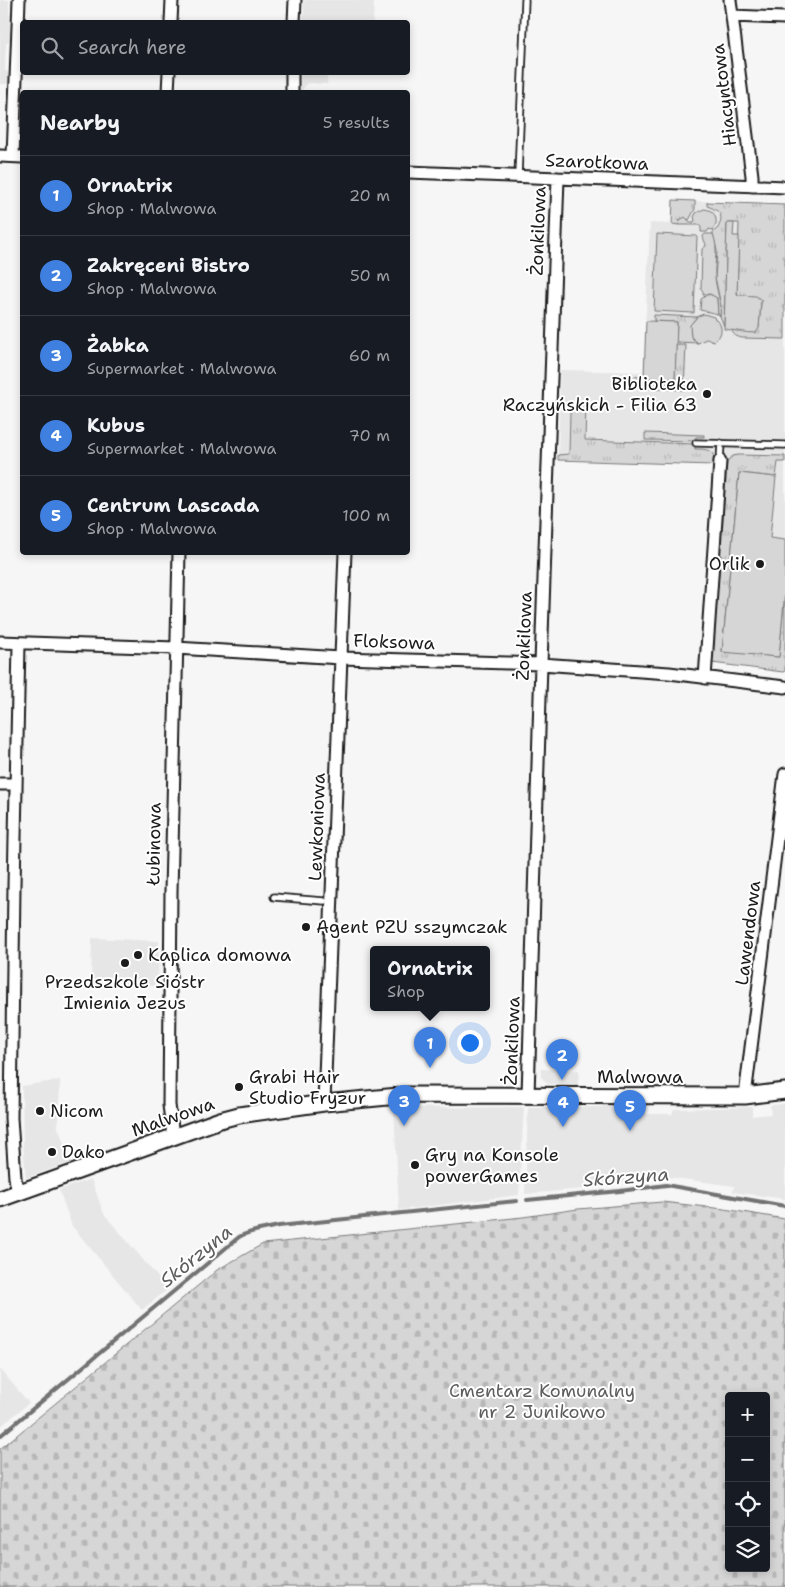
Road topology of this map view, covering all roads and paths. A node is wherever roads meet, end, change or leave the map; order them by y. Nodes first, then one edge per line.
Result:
1 (19, 0) edge
2 (172, 0) edge
3 (295, 0) edge
4 (525, 0) edge
5 (730, 0) edge
6 (732, 16) junction
7 (785, 18) edge
8 (171, 20) edge
9 (294, 20) edge
10 (169, 75) edge
11 (292, 75) edge
12 (168, 90) edge
13 (292, 90) edge
14 (0, 156) edge
15 (18, 156) edge
16 (410, 172) edge
17 (518, 176) junction
18 (558, 178) junction
19 (752, 186) junction
20 (785, 187) edge
21 (696, 443) dead end
22 (721, 443) junction
23 (785, 445) edge
24 (720, 461) joint
25 (179, 555) edge
26 (345, 555) edge
27 (0, 642) edge
28 (19, 644) junction
29 (176, 648) junction
30 (341, 658) junction
31 (541, 664) junction
32 (705, 678) junction
33 (785, 687) edge
34 (785, 774) edge
35 (0, 784) edge
36 (15, 784) junction
37 (274, 897) dead end
38 (324, 901) dead end
39 (785, 1091) edge
40 (528, 1095) junction
41 (745, 1096) junction
42 (324, 1103) junction
43 (173, 1136) junction
44 (18, 1193) junction
45 (0, 1199) edge

1 - 15 street
2 - 8 street
3 - 9 street
4 - 17 lane
5 - 6 street, Hiacyntowa
6 - 7 street
6 - 19 street, Hiacyntowa
10 - 12 street
11 - 13 street
14 - 15 street
16 - 17 street, Szarotkowa
17 - 18 street, Szarotkowa
18 - 19 street, Szarotkowa
18 - 31 street, Żonkilowa
19 - 20 street, Szarotkowa
21 - 22 lane
22 - 23 lane
22 - 24 lane
24 - 32 street
25 - 29 street, Łubinowa
26 - 30 street, Lewkoniowa
27 - 28 street, Floksowa
28 - 29 street, Floksowa
28 - 36 street
29 - 30 street, Floksowa
29 - 43 street, Łubinowa
30 - 31 street, Floksowa
30 - 42 street, Lewkoniowa
31 - 32 street, Floksowa
31 - 40 street, Żonkilowa
32 - 33 street, Floksowa
34 - 41 street, Lawendowa
35 - 36 street
36 - 44 street
37 - 38 lane
39 - 41 street, Malwowa
40 - 41 street, Malwowa
40 - 42 street, Malwowa
42 - 43 street, Malwowa
43 - 44 street, Malwowa
44 - 45 street, Malwowa

